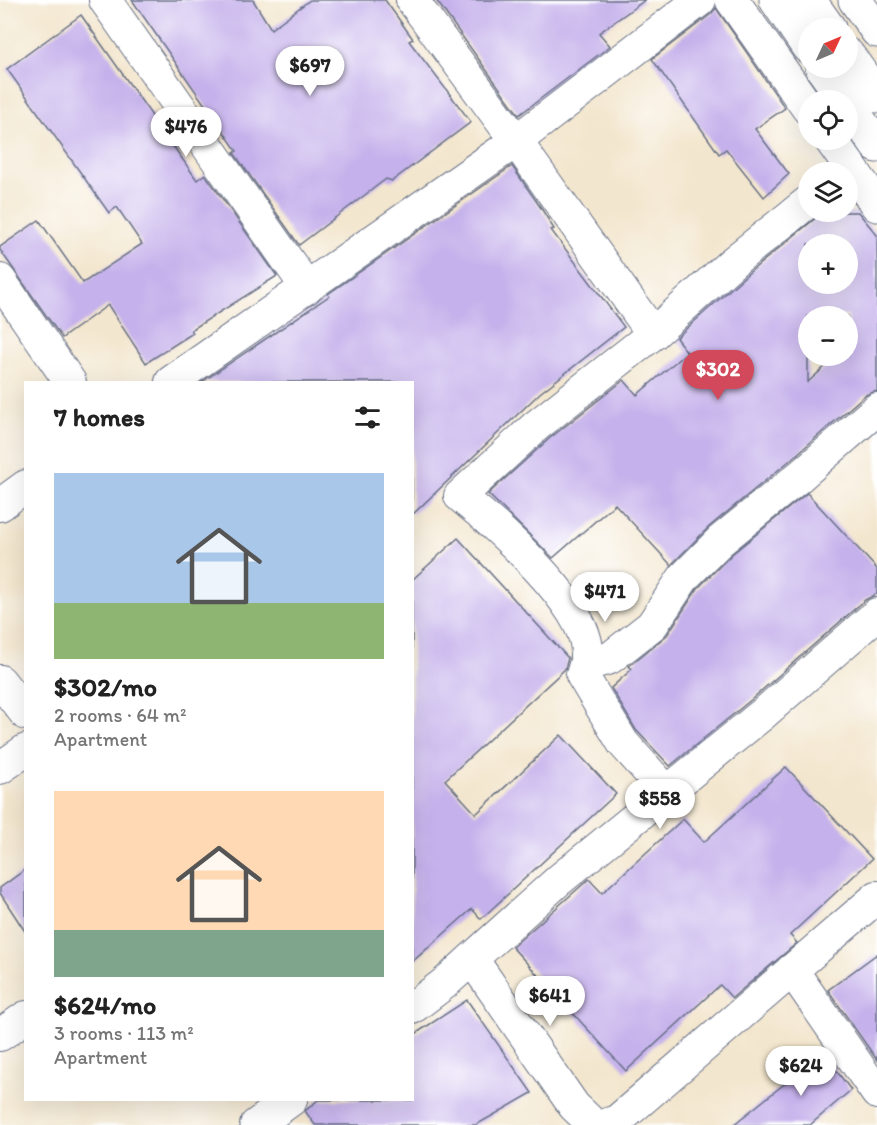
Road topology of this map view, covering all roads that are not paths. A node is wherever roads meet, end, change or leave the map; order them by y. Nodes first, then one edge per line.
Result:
1 (105, 0) edge
2 (412, 0) edge
3 (700, 0) edge
4 (732, 0) edge
5 (776, 0) edge
6 (809, 0) edge
7 (855, 0) edge
8 (822, 18) edge
9 (877, 31) edge
10 (798, 32) edge
11 (858, 69) edge
12 (798, 94) edge
13 (877, 96) edge
14 (858, 119) edge
15 (516, 141) junction
16 (877, 146) edge
17 (838, 150) edge
18 (877, 205) edge
19 (798, 210) edge
20 (0, 280) edge
21 (307, 288) junction
22 (653, 334) junction
23 (69, 381) edge
24 (172, 381) edge
25 (877, 409) edge
26 (24, 487) edge
27 (0, 505) edge
28 (877, 614) edge
29 (586, 655) junction
30 (0, 681) edge
31 (24, 711) edge
32 (24, 751) edge
33 (0, 768) edge
34 (667, 792) junction
35 (877, 897) edge
36 (472, 959) junction
37 (792, 970) junction
38 (414, 1006) edge
39 (24, 1018) edge
40 (0, 1035) edge
41 (877, 1093) edge
42 (289, 1110) edge
43 (256, 1125) edge
44 (594, 1125) edge
45 (605, 1125) edge

1 - 21 street
2 - 15 street
3 - 15 street
4 - 12 main road
5 - 10 main road
6 - 8 main road
7 - 9 main road
11 - 13 main road
14 - 16 main road
15 - 21 street
15 - 22 street
17 - 18 main road
19 - 22 street
20 - 23 street
21 - 24 street
22 - 29 street
25 - 29 street
26 - 27 street
28 - 34 street
29 - 34 street
30 - 31 street
32 - 33 street
34 - 36 street
35 - 37 street
36 - 38 street
36 - 44 street
37 - 41 street
37 - 45 street
39 - 40 street
42 - 43 street

